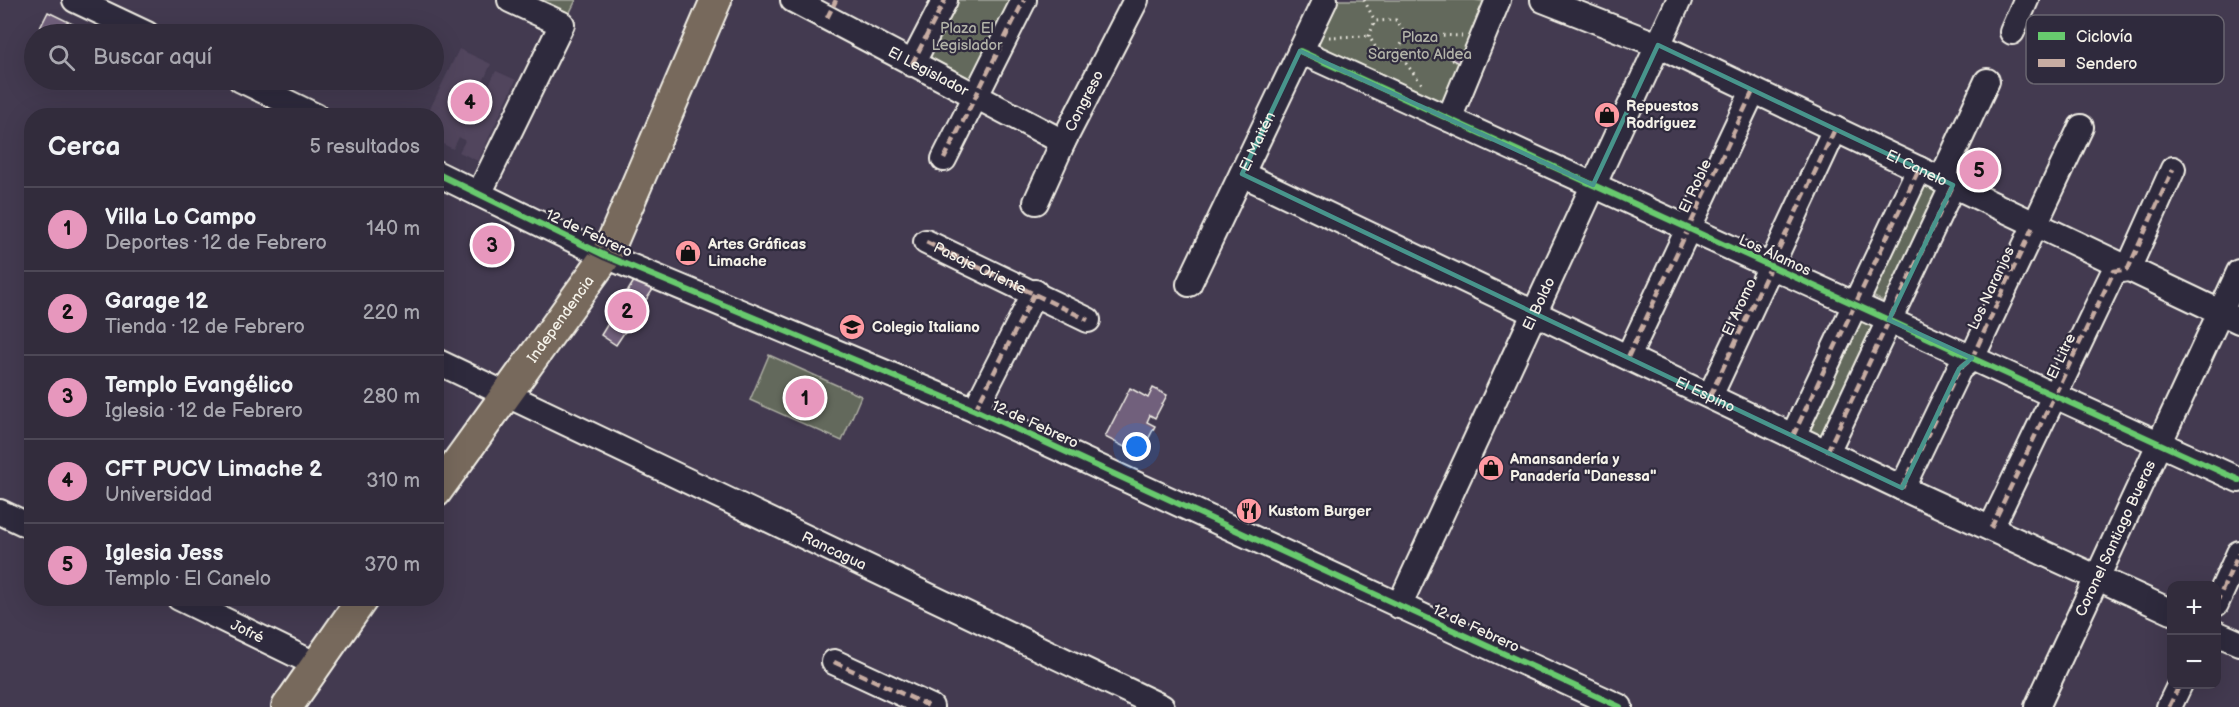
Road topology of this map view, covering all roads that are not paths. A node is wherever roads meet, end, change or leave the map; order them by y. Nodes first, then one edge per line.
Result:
1 (75, 0) edge
2 (510, 0) edge
3 (716, 0) edge
4 (793, 0) edge
5 (945, 0) edge
6 (1024, 0) edge
7 (1136, 0) edge
8 (1325, 0) edge
9 (1498, 0) edge
10 (1543, 0) edge
11 (1679, 0) edge
12 (2026, 0) edge
13 (832, 9) edge
14 (126, 24) edge
15 (2012, 32) dead end
16 (1304, 44) junction
17 (1658, 45) junction
18 (912, 64) junction
19 (1987, 81) dead end
20 (262, 90) edge
21 (1753, 91) junction
22 (976, 96) junction
23 (299, 108) edge
24 (1449, 118) junction
25 (2081, 127) dead end
26 (1835, 129) junction
27 (1063, 142) junction
28 (944, 159) dead end
29 (1919, 169) junction
30 (2173, 169) dead end
31 (1242, 174) junction
32 (444, 177) edge
33 (1947, 183) junction
34 (1593, 185) junction
35 (479, 194) junction
36 (1036, 202) dead end
37 (2034, 224) junction
38 (1689, 228) junction
39 (926, 242) dead end
40 (606, 256) junction
41 (1771, 266) junction
42 (2128, 269) junction
43 (2239, 272) edge
44 (1189, 284) dead end
45 (1035, 292) junction
46 (1855, 304) junction
47 (1534, 313) junction
48 (2230, 316) edge
49 (1088, 320) dead end
50 (1889, 320) junction
51 (1628, 357) junction
52 (1972, 358) junction
53 (444, 365) edge
54 (508, 394) junction
55 (1710, 396) junction
56 (2055, 396) junction
57 (975, 410) junction
58 (1793, 436) junction
59 (2159, 443) junction
60 (1827, 452) junction
61 (2239, 480) edge
62 (444, 481) edge
63 (1902, 488) junction
64 (0, 512) edge
65 (24, 523) edge
66 (1991, 528) junction
67 (2239, 553) edge
68 (2097, 578) junction
69 (2221, 594) edge
70 (195, 606) edge
71 (358, 606) edge
72 (1399, 606) junction
73 (2167, 610) edge
74 (2221, 635) edge
75 (2239, 643) edge
76 (834, 662) dead end
77 (317, 665) junction
78 (2178, 689) edge
79 (287, 707) edge
80 (930, 707) edge
81 (1162, 707) edge
82 (1620, 707) edge
83 (2037, 707) edge
84 (2169, 707) edge

1 - 14 street
2 - 35 street
3 - 40 main road, Independencia
4 - 13 street, El Legislador
5 - 18 street
6 - 22 street
7 - 27 street, Congreso
8 - 16 street, El Maitén
9 - 24 street
10 - 17 street, El Canelo
11 - 17 street, El Boldo
12 - 15 street
13 - 18 street, El Legislador
16 - 24 street, Los Álamos
16 - 31 street, El Maitén
17 - 21 street, El Canelo
17 - 34 street, El Boldo
18 - 22 street, El Legislador
19 - 33 street
20 - 23 street
21 - 26 street, El Canelo
21 - 38 street, El Roble
22 - 27 street, El Legislador
22 - 28 street
24 - 34 street, Los Álamos
25 - 37 street, Los Naranjos
26 - 29 street, El Canelo
26 - 41 street, El Aromo
27 - 36 street, Congreso
29 - 33 street, El Canelo
29 - 46 street
30 - 42 street, El Litre
31 - 44 street, El Maitén
31 - 47 street, El Espino
32 - 35 street, 12 de Febrero
33 - 37 street, El Canelo
33 - 50 street
34 - 38 street, Los Álamos
34 - 47 street, El Boldo
35 - 40 street, 12 de Febrero
37 - 42 street, El Canelo
37 - 52 street, Los Naranjos
38 - 41 street, Los Álamos
38 - 51 street, El Roble
39 - 45 street, Pasaje Oriente
40 - 54 main road, Independencia
40 - 57 street, 12 de Febrero
41 - 46 street, Los Álamos
41 - 55 street, El Aromo
42 - 48 street, El Canelo
42 - 56 street, El Litre
43 - 48 street, Coronel Santiago Bueras
45 - 49 street, Pasaje Oriente
45 - 57 street, Pasaje Oriente
46 - 50 street, Los Álamos
46 - 58 street
47 - 51 street, El Espino
47 - 72 street, El Boldo
48 - 59 street, Coronel Santiago Bueras
50 - 52 street, Los Álamos
50 - 60 street
51 - 55 street, El Espino
52 - 56 street, Los Álamos
52 - 63 street, Los Naranjos
53 - 54 street, Rancagua
54 - 62 main road, Independencia
54 - 81 street, Rancagua
55 - 58 street, El Espino
56 - 59 street, Los Álamos
56 - 66 street, El Litre
57 - 72 street, 12 de Febrero
58 - 60 street, El Espino
59 - 61 street, Los Álamos
59 - 68 street, Coronel Santiago Bueras
60 - 63 street, El Espino
63 - 66 street, El Espino
64 - 65 street
66 - 68 street, El Espino
67 - 69 street
68 - 73 street, El Espino
68 - 83 street, Coronel Santiago Bueras
70 - 77 street, Jofré
71 - 77 main road
72 - 82 street, 12 de Febrero
74 - 75 street
76 - 80 street
77 - 79 main road
78 - 84 street

